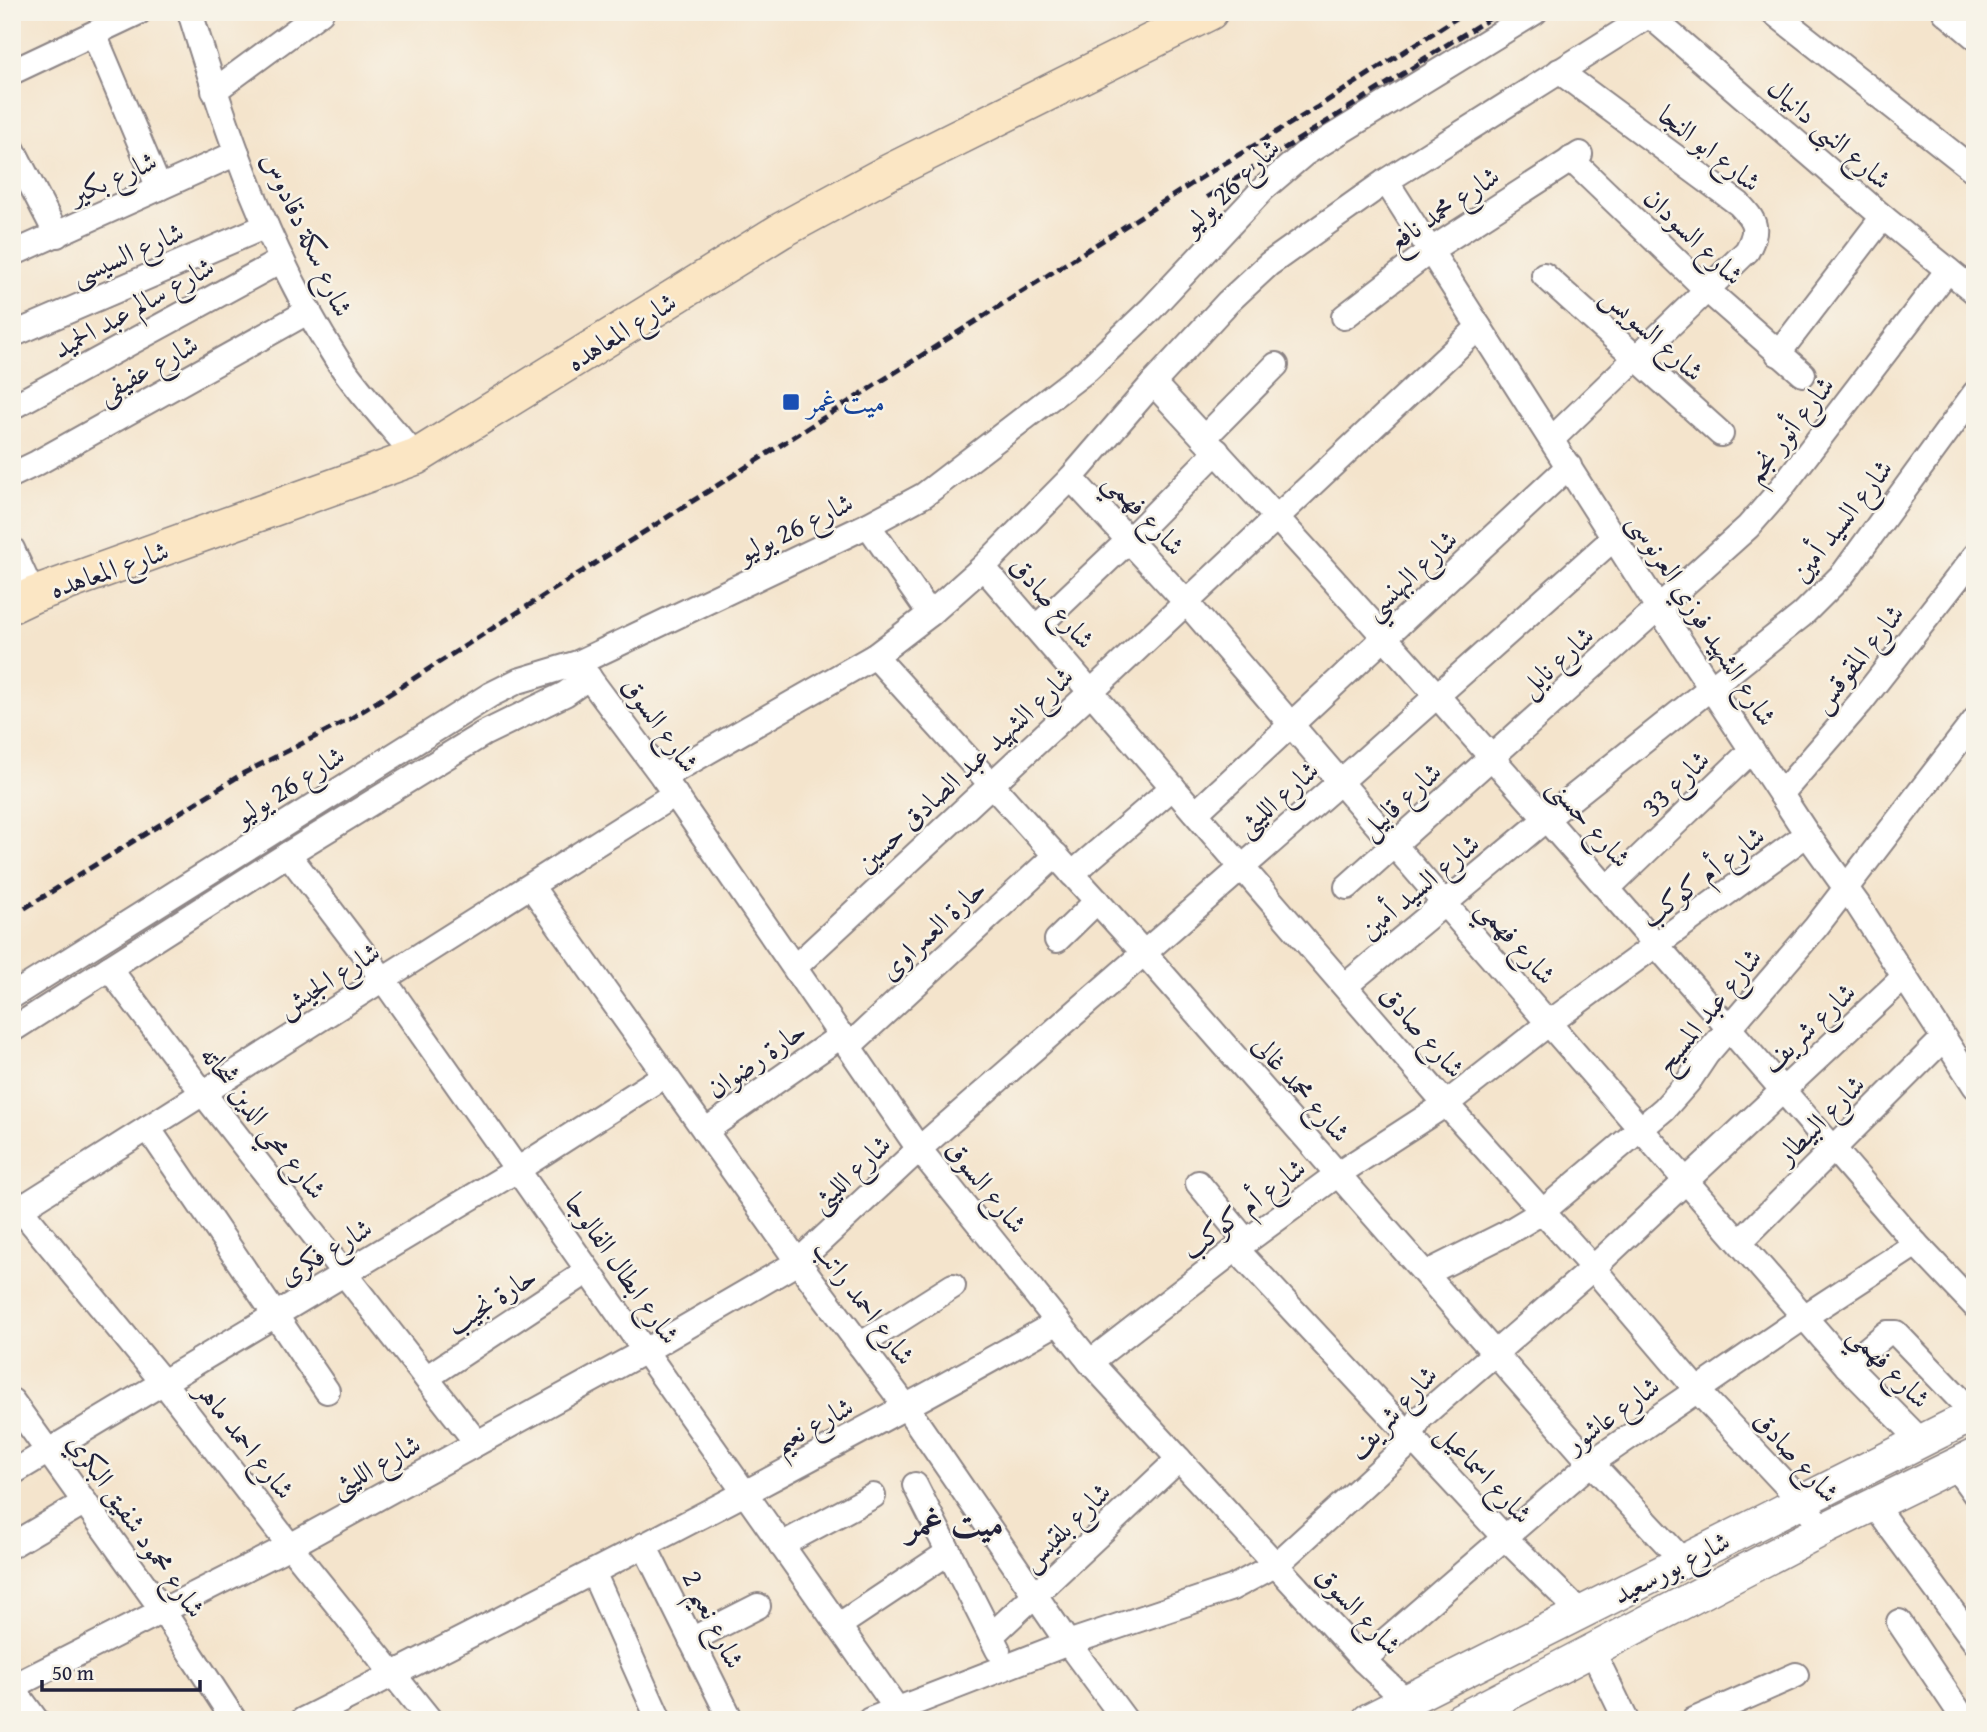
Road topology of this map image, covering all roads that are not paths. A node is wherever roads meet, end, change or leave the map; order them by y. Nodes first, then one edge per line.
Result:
1 (139, 12) edge
2 (190, 12) edge
3 (321, 12) edge
4 (1210, 12) edge
5 (1535, 12) edge
6 (1773, 12) edge
7 (1945, 12) edge
8 (1651, 14) edge
9 (94, 34) junction
10 (1975, 37) edge
11 (1559, 71) junction
12 (12, 72) edge
13 (214, 92) junction
14 (12, 148) edge
15 (237, 153) junction
16 (1575, 157) joint
17 (1975, 171) edge
18 (1386, 181) junction
19 (159, 188) junction
20 (1883, 218) junction
21 (266, 226) junction
22 (57, 234) junction
23 (1431, 250) junction
24 (12, 254) edge
25 (282, 260) junction
26 (1948, 270) junction
27 (1544, 275) dead end
28 (1707, 290) junction
29 (1975, 292) edge
30 (309, 311) junction
31 (1344, 317) dead end
32 (1479, 327) junction
33 (12, 335) edge
34 (1778, 354) junction
35 (1636, 358) junction
36 (1276, 365) dead end
37 (1804, 374) dead end
38 (1153, 383) junction
39 (1975, 393) edge
40 (12, 407) edge
41 (1721, 434) dead end
42 (1552, 439) junction
43 (1211, 445) junction
44 (416, 457) junction
45 (1569, 466) junction
46 (12, 475) edge
47 (1072, 478) junction
48 (1276, 516) junction
49 (868, 525) junction
50 (1614, 538) junction
51 (1130, 539) junction
52 (12, 548) edge
53 (1975, 556) edge
54 (983, 567) junction
55 (22, 600) edge
56 (1186, 602) junction
57 (1659, 609) junction
58 (930, 614) junction
59 (1037, 628) junction
60 (1386, 638) junction
61 (876, 656) junction
62 (584, 670) junction
63 (1712, 687) junction
64 (1091, 692) junction
65 (1437, 697) junction
66 (1975, 720) edge
67 (1292, 726) junction
68 (1752, 750) junction
69 (1493, 758) junction
70 (1340, 782) junction
71 (991, 784) junction
72 (669, 786) junction
73 (1173, 787) junction
74 (1781, 794) junction
75 (1196, 813) junction
76 (1548, 818) junction
77 (1807, 834) junction
78 (1394, 845) junction
79 (288, 854) junction
80 (1056, 855) junction
81 (1242, 867) junction
82 (1072, 874) junction
83 (531, 886) junction
84 (1347, 887) dead end
85 (1608, 888) junction
86 (1846, 888) junction
87 (1097, 901) junction
88 (1444, 904) junction
89 (1056, 940) dead end
90 (1658, 946) junction
91 (1144, 953) junction
92 (795, 967) junction
93 (109, 968) junction
94 (1903, 978) junction
95 (383, 979) junction
96 (1345, 986) junction
97 (12, 996) edge
98 (1549, 1023) junction
99 (1731, 1028) junction
100 (12, 1030) edge
101 (1943, 1039) junction
102 (845, 1041) junction
103 (665, 1075) junction
104 (1975, 1086) edge
105 (1783, 1091) junction
106 (203, 1093) junction
107 (1446, 1104) junction
108 (148, 1128) junction
109 (1641, 1128) junction
110 (705, 1131) junction
111 (1833, 1148) junction
112 (919, 1149) junction
113 (517, 1170) junction
114 (1338, 1174) junction
115 (1687, 1181) junction
116 (1198, 1183) dead end
117 (15, 1207) edge
118 (1542, 1212) junction
119 (1740, 1242) junction
120 (1916, 1244) junction
121 (1241, 1245) junction
122 (797, 1262) junction
123 (1594, 1268) junction
124 (588, 1271) junction
125 (344, 1273) junction
126 (1427, 1273) junction
127 (953, 1286) dead end
128 (1975, 1306) edge
129 (275, 1315) junction
130 (1804, 1317) junction
131 (1058, 1322) junction
132 (860, 1345) junction
133 (645, 1352) junction
134 (1496, 1352) junction
135 (1090, 1362) junction
136 (1847, 1366) junction
137 (426, 1378) junction
138 (163, 1382) junction
139 (1696, 1389) junction
140 (327, 1391) dead end
141 (12, 1401) edge
142 (907, 1408) junction
143 (1974, 1414) edge
144 (1413, 1440) junction
145 (1921, 1441) junction
146 (477, 1443) junction
147 (48, 1451) junction
148 (1179, 1459) junction
149 (1964, 1460) edge
150 (1591, 1463) junction
151 (12, 1472) edge
152 (915, 1485) dead end
153 (745, 1494) junction
154 (1975, 1494) edge
155 (873, 1496) dead end
156 (1801, 1501) junction
157 (85, 1502) junction
158 (1874, 1505) junction
159 (1824, 1529) junction
160 (1506, 1539) junction
161 (12, 1545) edge
162 (645, 1545) junction
163 (781, 1545) junction
164 (290, 1546) junction
165 (949, 1552) junction
166 (1683, 1561) junction
167 (1277, 1564) junction
168 (593, 1572) junction
169 (1035, 1595) junction
170 (758, 1606) dead end
171 (163, 1611) junction
172 (1580, 1612) junction
173 (1899, 1622) dead end
174 (838, 1626) junction
175 (991, 1636) junction
176 (691, 1640) junction
177 (1975, 1642) edge
178 (1068, 1643) junction
179 (1592, 1650) junction
180 (1363, 1660) junction
181 (1006, 1667) junction
182 (394, 1674) junction
183 (1796, 1675) dead end
184 (12, 1687) edge
185 (1406, 1701) junction
186 (1959, 1713) edge
187 (900, 1714) edge
188 (1721, 1714) edge
189 (652, 1717) edge
190 (36, 1720) edge
191 (234, 1720) edge
192 (303, 1720) edge
193 (430, 1720) edge
194 (731, 1720) edge
195 (870, 1720) edge
196 (1125, 1720) edge
197 (1368, 1720) edge
198 (1460, 1720) edge
199 (1626, 1720) edge
200 (1694, 1720) edge

1 - 9 street
2 - 13 street, شارع سكة دقادوس
3 - 13 street
4 - 44 main road, شارع المعاهده
5 - 49 street, شارع 26 يوليو
6 - 17 street
7 - 10 street
8 - 11 street
8 - 20 street, شارع النبى دانيال
9 - 12 street
9 - 19 street
11 - 18 street
11 - 28 street, شارع ابو النجا
13 - 15 street, شارع سكة دقادوس
14 - 22 street
15 - 19 street, شارع بكير
15 - 21 street, شارع سكة دقادوس
16 - 23 street, شارع محمد نافع
16 - 28 street, شارع السودان
18 - 23 street, شارع الشهيد فوزي العرنوسى
18 - 38 street
19 - 22 street, شارع بكير
20 - 26 street, شارع النبى دانيال
20 - 34 street
21 - 25 street, شارع سكة دقادوس
21 - 33 street, شارع السيسى
22 - 24 street, شارع بكير
23 - 31 street, شارع محمد نافع
23 - 32 street, شارع الشهيد فوزي العرنوسى
25 - 30 street, شارع سكة دقادوس
25 - 40 street, شارع سالم عبد الحميد
26 - 29 street, شارع النبى دانيال
26 - 57 street, شارع أنور نجم
27 - 35 street, شارع السويس
28 - 34 street, شارع السودان
28 - 35 street, شارع ابو النجا
30 - 44 street, شارع سكة دقادوس
30 - 46 street, شارع عفيفى
32 - 42 street, شارع الشهيد فوزي العرنوسى
32 - 48 street, شارع الشهيد عبد الصادق حسين
34 - 37 street, شارع السودان
35 - 41 street, شارع السويس
35 - 42 street, شارع ابو النجا
36 - 43 street
38 - 43 street, شارع حسنى
38 - 47 street
39 - 63 street, شارع السيد أمين
42 - 45 street, شارع الشهيد فوزي العرنوسى
43 - 48 street, شارع حسنى
43 - 51 street
44 - 55 main road, شارع المعاهده
45 - 50 street, شارع الشهيد فوزي العرنوسى
45 - 60 street, شارع البهنسي
47 - 51 street, شارع فهمي
47 - 54 street
48 - 56 street, شارع الشهيد عبد الصادق حسين
48 - 60 street, شارع حسنى
49 - 58 street
49 - 62 street, شارع 26 يوليو
50 - 57 street, شارع الشهيد فوزي العرنوسى
50 - 65 street, شارع الليثى
51 - 56 street, شارع فهمي
51 - 59 street
52 - 55 street
53 - 74 street, شارع المقوقس
54 - 58 street
54 - 59 street, شارع صادق
56 - 64 street, شارع الشهيد عبد الصادق حسين
56 - 67 street, شارع فهمي
57 - 63 street, شارع الشهيد فوزي العرنوسى
57 - 69 street, شارع نايل
58 - 61 street
59 - 64 street, شارع صادق
60 - 65 street, شارع حسنى
60 - 67 street, شارع البهنسي
61 - 71 street, شارع محمد غالى
61 - 72 street
62 - 72 street, شارع السوق
62 - 79 street, شارع 26 يوليو
62 - 97 street, شارع 26 يوليو
63 - 68 street, شارع الشهيد فوزي العرنوسى
63 - 76 street, شارع السيد أمين
64 - 71 street, شارع الشهيد عبد الصادق حسين
64 - 73 street, شارع صادق
65 - 69 street, شارع حسنى
65 - 70 street, شارع الليثى
66 - 86 street, شارع عبد المسيح
67 - 70 street, شارع فهمي
67 - 75 street, شارع البهنسي
68 - 74 street, شارع الشهيد فوزي العرنوسى
68 - 85 street, شارع 33
69 - 76 street, شارع حسنى
69 - 78 street, شارع قابيل
70 - 78 street, شارع فهمي
70 - 81 street, شارع الليثى
71 - 80 street, شارع محمد غالى
71 - 92 street, شارع الشهيد عبد الصادق حسين
72 - 83 street, شارع الجيش
72 - 92 street, شارع السوق
73 - 75 street, شارع صادق
73 - 82 street
74 - 77 street, شارع الشهيد فوزي العرنوسى
75 - 81 street, شارع صادق
76 - 85 street, شارع حسنى
76 - 88 street, شارع السيد أمين
77 - 86 street, شارع الشهيد فوزي العرنوسى
77 - 90 street, شارع أم كوكب
78 - 84 street, شارع قابيل
78 - 88 street, شارع فهمي
79 - 93 street, شارع 26 يوليو
79 - 95 street, شارع ابطال الفالوجا
80 - 82 street, شارع محمد غالى
80 - 102 street, حارة العمراوى
81 - 91 street, شارع الليثى
81 - 96 street, شارع صادق
82 - 87 street, شارع محمد غالى
83 - 95 street, شارع الجيش
83 - 103 street, شارع احمد راتب
85 - 90 street, شارع حسنى
86 - 94 street, شارع الشهيد فوزي العرنوسى
86 - 99 street, شارع عبد المسيح
87 - 89 street
87 - 91 street, شارع محمد غالى
88 - 96 street, شارع السيد أمين
88 - 98 street, شارع فهمي
90 - 98 street, شارع أم كوكب
90 - 99 street, شارع حسنى
91 - 112 street, شارع الليثى
91 - 114 street, شارع محمد غالى
92 - 102 street, شارع السوق
93 - 100 street, شارع 26 يوليو
93 - 106 street, شارع محي الدين شحاته
94 - 101 street, شارع الشهيد فوزي العرنوسى
94 - 105 street, شارع شريف
95 - 106 street, شارع الجيش
95 - 113 street, شارع ابطال الفالوجا
96 - 107 street, شارع صادق
98 - 107 street, شارع أم كوكب
98 - 109 street, شارع فهمي
99 - 105 street, شارع حسنى
99 - 109 street, شارع عبد المسيح
101 - 104 street, شارع الشهيد فوزي العرنوسى
101 - 111 street, شارع البيطار
102 - 110 street, حارة رضوان
102 - 112 street, شارع السوق
103 - 110 street, شارع احمد راتب
103 - 113 street, شارع فكرى
105 - 111 street, شارع حسنى
105 - 115 street, شارع شريف
106 - 108 street, شارع الجيش
106 - 125 street, شارع محي الدين شحاته
107 - 114 street, شارع أم كوكب
107 - 118 street, شارع صادق
108 - 117 street, شارع الجيش
108 - 129 street
109 - 115 street, شارع فهمي
109 - 118 street, شارع عبد المسيح
110 - 122 street, شارع احمد راتب
111 - 119 street, شارع البيطار
111 - 120 street, شارع حسنى
112 - 122 street, شارع الليثى
112 - 131 street, شارع السوق
113 - 124 street, شارع ابطال الفالوجا
113 - 125 street, شارع فكرى
114 - 121 street, شارع أم كوكب
114 - 126 street, شارع محمد غالى
115 - 119 street, شارع فهمي
115 - 123 street, شارع شريف
116 - 121 street, شارع اسماعيل
117 - 138 street, شارع احمد ماهر
118 - 123 street, شارع صادق
118 - 126 street, شارع عبد المسيح
119 - 130 street, شارع فهمي
120 - 128 street, شارع حسنى
120 - 130 street, شارع عاشور
121 - 135 street, شارع أم كوكب
121 - 144 street, شارع اسماعيل
122 - 132 street, شارع احمد راتب
122 - 133 street, شارع الليثى
123 - 134 street, شارع شريف
123 - 139 street, شارع صادق
124 - 133 street, شارع ابطال الفالوجا
124 - 137 street, حارة نجيب
125 - 129 street, شارع فكرى
125 - 137 street, شارع محي الدين شحاته
126 - 134 street, شارع محمد غالى
127 - 132 street
129 - 138 street, شارع فكرى
129 - 140 street
130 - 136 street, شارع فهمي
130 - 139 street, شارع عاشور
131 - 135 street, شارع السوق
131 - 142 street, شارع نعيم
132 - 142 street, شارع احمد راتب
133 - 146 street, شارع الليثى
133 - 153 street, شارع ابطال الفالوجا
134 - 144 street, شارع شريف
134 - 150 street, شارع محمد غالى
135 - 148 street, شارع السوق
136 - 143 street
136 - 145 street, شارع فهمي
137 - 146 street, شارع محي الدين شحاته
138 - 147 street, شارع فكرى
138 - 164 street, شارع احمد ماهر
139 - 150 street, شارع عاشور
139 - 156 street, شارع صادق
141 - 147 street, شارع محمود شفيق البكري
142 - 153 street, شارع نعيم
142 - 169 street, شارع احمد راتب
143 - 145 street, شارع بورسعيد
144 - 160 street, شارع اسماعيل
144 - 167 street, شارع شريف
145 - 156 street, شارع بورسعيد
146 - 164 street, شارع الليثى
147 - 151 street, شارع فكرى
147 - 157 street, شارع محمود شفيق البكري
148 - 167 street, شارع السوق
148 - 169 street, شارع بلقيس
149 - 154 street
149 - 158 street, شارع بورسعيد
150 - 160 street, شارع عاشور
150 - 166 street, شارع محمد غالى
152 - 165 street
153 - 162 street, شارع نعيم
153 - 163 street, شارع ابطال الفالوجا
155 - 163 street
156 - 159 street, شارع صادق
156 - 166 street, شارع بورسعيد
157 - 161 street
157 - 171 street, شارع محمود شفيق البكري
158 - 159 street, شارع بورسعيد
158 - 177 street
159 - 179 street, شارع بورسعيد
160 - 172 street, شارع اسماعيل
160 - 180 street, شارع عاشور
162 - 168 street, شارع نعيم
162 - 176 street, شارع نعيم 2
163 - 174 street, شارع ابطال الفالوجا
164 - 171 street, شارع الليثى
164 - 182 street, شارع احمد ماهر
165 - 174 street
165 - 175 street
166 - 172 street, شارع بورسعيد
167 - 178 street, شارع شريف
167 - 180 street, شارع السوق
168 - 182 street, شارع نعيم
168 - 189 street
169 - 175 street, شارع بلقيس
169 - 178 street, شارع احمد راتب
170 - 176 street
171 - 184 street, شارع الليثى
171 - 191 street, شارع محمود شفيق البكري
172 - 185 street, شارع بورسعيد
173 - 186 street
174 - 187 street, شارع ابطال الفالوجا
175 - 181 street
176 - 194 street, شارع نعيم 2
178 - 181 street, شارع شريف
178 - 196 street, شارع احمد راتب
179 - 198 street, شارع بورسعيد
179 - 199 street
180 - 185 street, شارع السوق
181 - 187 street, شارع شريف
182 - 192 street, شارع نعيم
182 - 193 street, شارع احمد ماهر
183 - 188 street
184 - 190 street
185 - 197 street, شارع بورسعيد
187 - 195 street, شارع شريف
188 - 200 street

